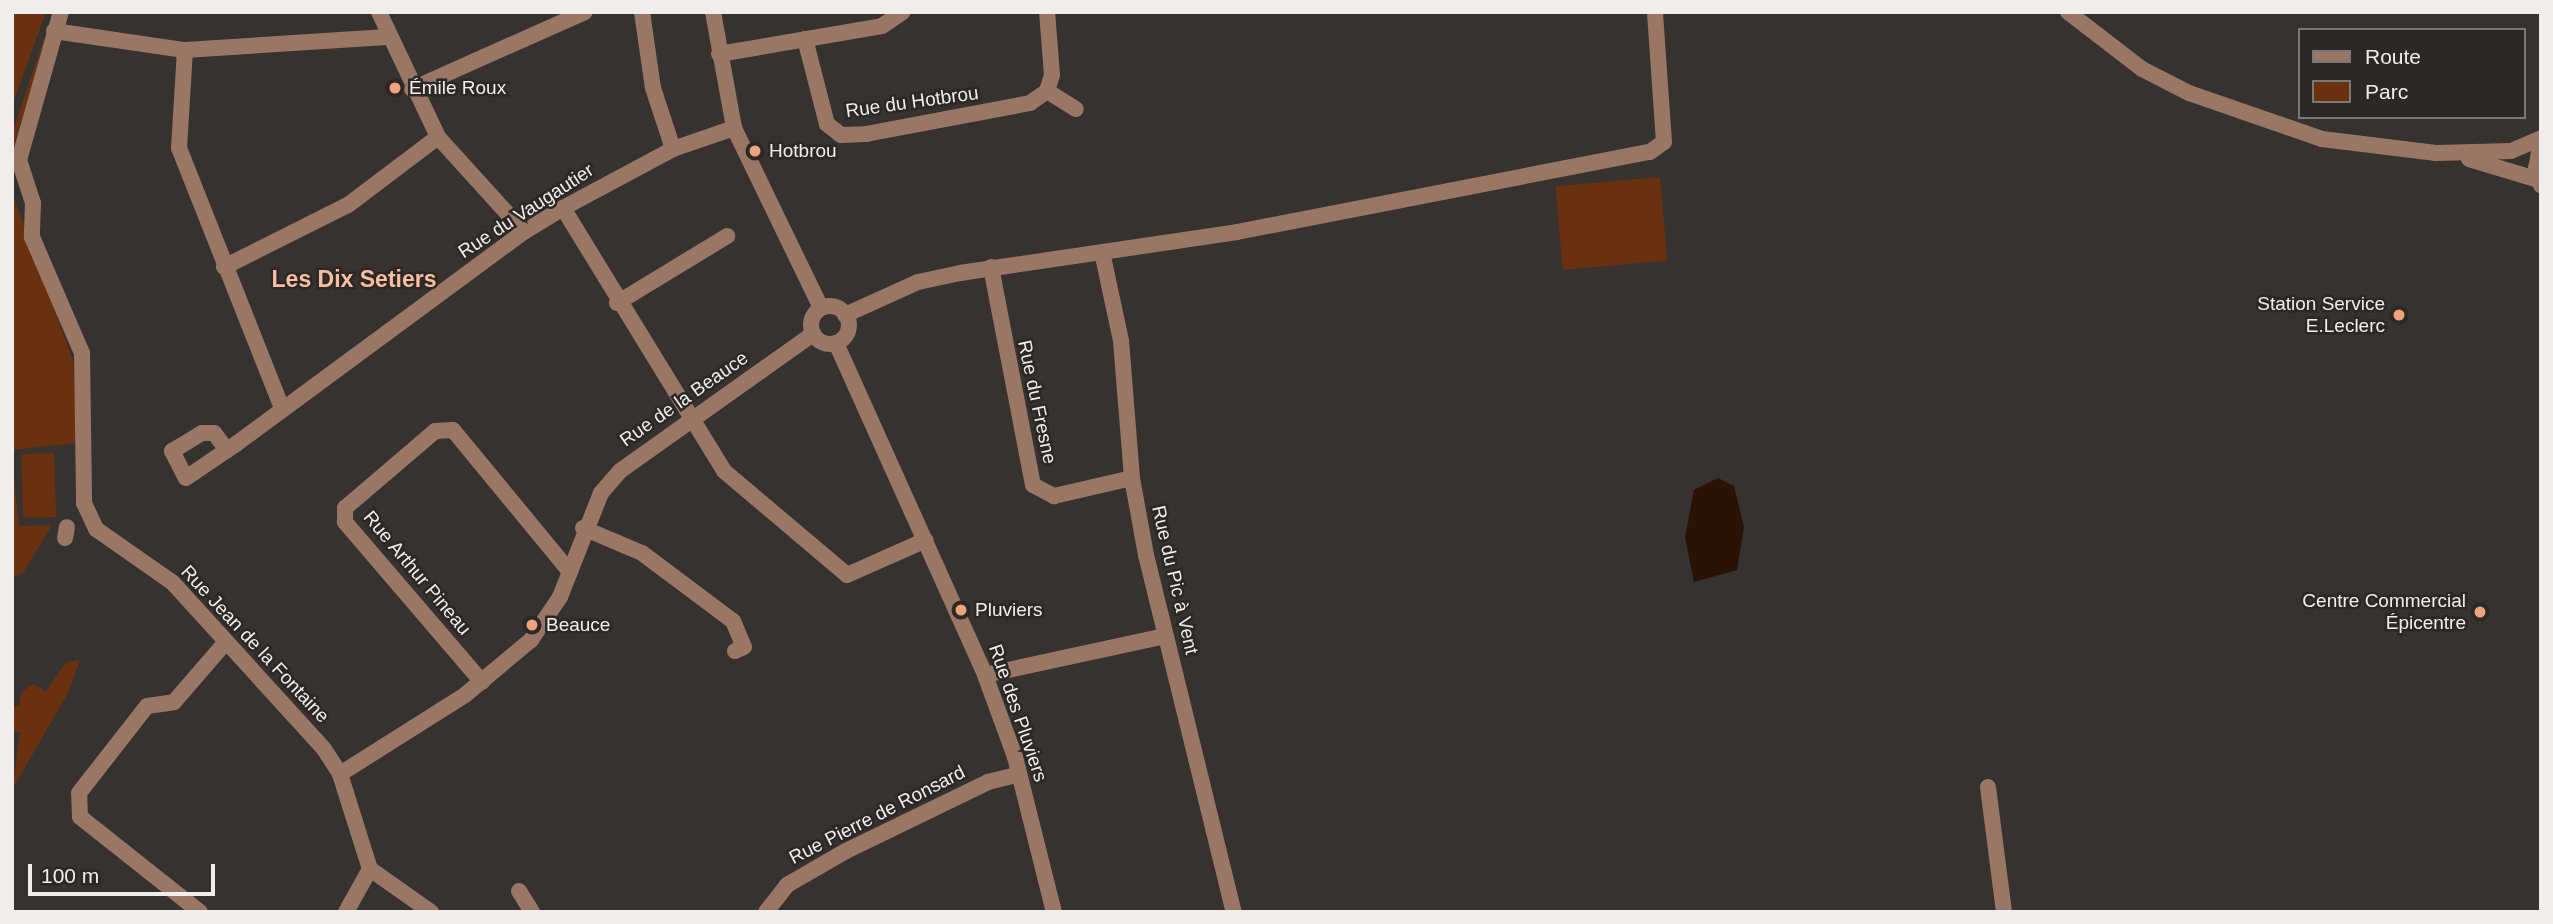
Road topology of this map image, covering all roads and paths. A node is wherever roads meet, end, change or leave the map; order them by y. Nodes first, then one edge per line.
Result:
1 (61, 12) edge
2 (379, 12) edge
3 (585, 12) edge
4 (642, 12) edge
5 (713, 12) edge
6 (903, 12) edge
7 (1047, 12) edge
8 (1655, 12) edge
9 (2067, 12) edge
10 (54, 32) junction
11 (387, 37) junction
12 (805, 39) junction
13 (185, 50) junction
14 (719, 54) junction
15 (412, 89) junction
16 (1047, 91) junction
17 (1076, 109) dead end
18 (734, 128) junction
19 (438, 137) junction
20 (2541, 140) edge
21 (673, 149) junction
22 (2436, 153) junction
23 (16, 160) edge
24 (2540, 182) edge
25 (563, 208) junction
26 (524, 232) junction
27 (727, 236) dead end
28 (1102, 252) junction
29 (224, 267) junction
30 (991, 267) junction
31 (617, 303) junction
32 (821, 308) junction
33 (845, 315) junction
34 (813, 334) junction
35 (836, 343) junction
36 (282, 408) junction
37 (691, 420) junction
38 (227, 450) junction
39 (1132, 478) junction
40 (583, 528) junction
41 (926, 540) junction
42 (570, 572) junction
43 (1166, 636) junction
44 (225, 643) junction
45 (735, 651) dead end
46 (985, 675) junction
47 (482, 682) junction
48 (340, 774) junction
49 (1019, 774) junction
50 (1989, 787) dead end
51 (370, 869) junction
52 (519, 891) dead end
53 (200, 912) edge
54 (346, 912) edge
55 (431, 912) edge
56 (532, 912) edge
57 (766, 912) edge
58 (1054, 912) edge
59 (1234, 912) edge
60 (2004, 912) edge

1 - 10 street
2 - 11 street
3 - 15 street
4 - 21 street
5 - 14 street
6 - 12 street
7 - 16 street
8 - 28 street
9 - 22 street
10 - 13 street
10 - 23 street
11 - 13 street
11 - 15 street
12 - 14 street
12 - 16 street, Rue du Hotbrou
13 - 29 street
14 - 18 street
15 - 19 street
16 - 17 street
18 - 21 street, Rue du Vaugautier
18 - 32 street
19 - 26 street
19 - 29 street
20 - 22 street
20 - 24 street
21 - 25 street, Rue du Vaugautier
22 - 24 street
23 - 44 street, Rue Jean de la Fontaine
25 - 26 street, Rue du Vaugautier
25 - 31 street
26 - 36 street, Rue du Vaugautier
27 - 31 street
28 - 30 street
28 - 39 street, Rue du Pic à Vent
29 - 36 street
30 - 33 street
30 - 39 street, Rue du Fresne
31 - 37 street
32 - 33 street
32 - 34 street
33 - 35 street
34 - 35 street
34 - 37 street, Rue de la Beauce
35 - 41 street, Rue des Pluviers
36 - 38 street, Rue du Vaugautier
37 - 40 street, Rue de la Beauce
37 - 41 street
38 - 38 street, Rue du Vaugautier
39 - 43 street, Rue du Pic à Vent
40 - 42 street, Rue de la Beauce
40 - 45 street
41 - 46 street, Rue des Pluviers
42 - 47 street, Rue de la Beauce
42 - 47 street, Rue Arthur Pineau
43 - 46 street
43 - 59 street, Rue du Pic à Vent
44 - 48 street, Rue Jean de la Fontaine
44 - 53 street
46 - 49 street, Rue des Pluviers
47 - 48 street, Rue de la Beauce
48 - 51 street, Rue Jean de la Fontaine
49 - 57 street, Rue Pierre de Ronsard
49 - 58 street, Rue des Pluviers
50 - 60 street
51 - 54 street
51 - 55 street
52 - 56 street

